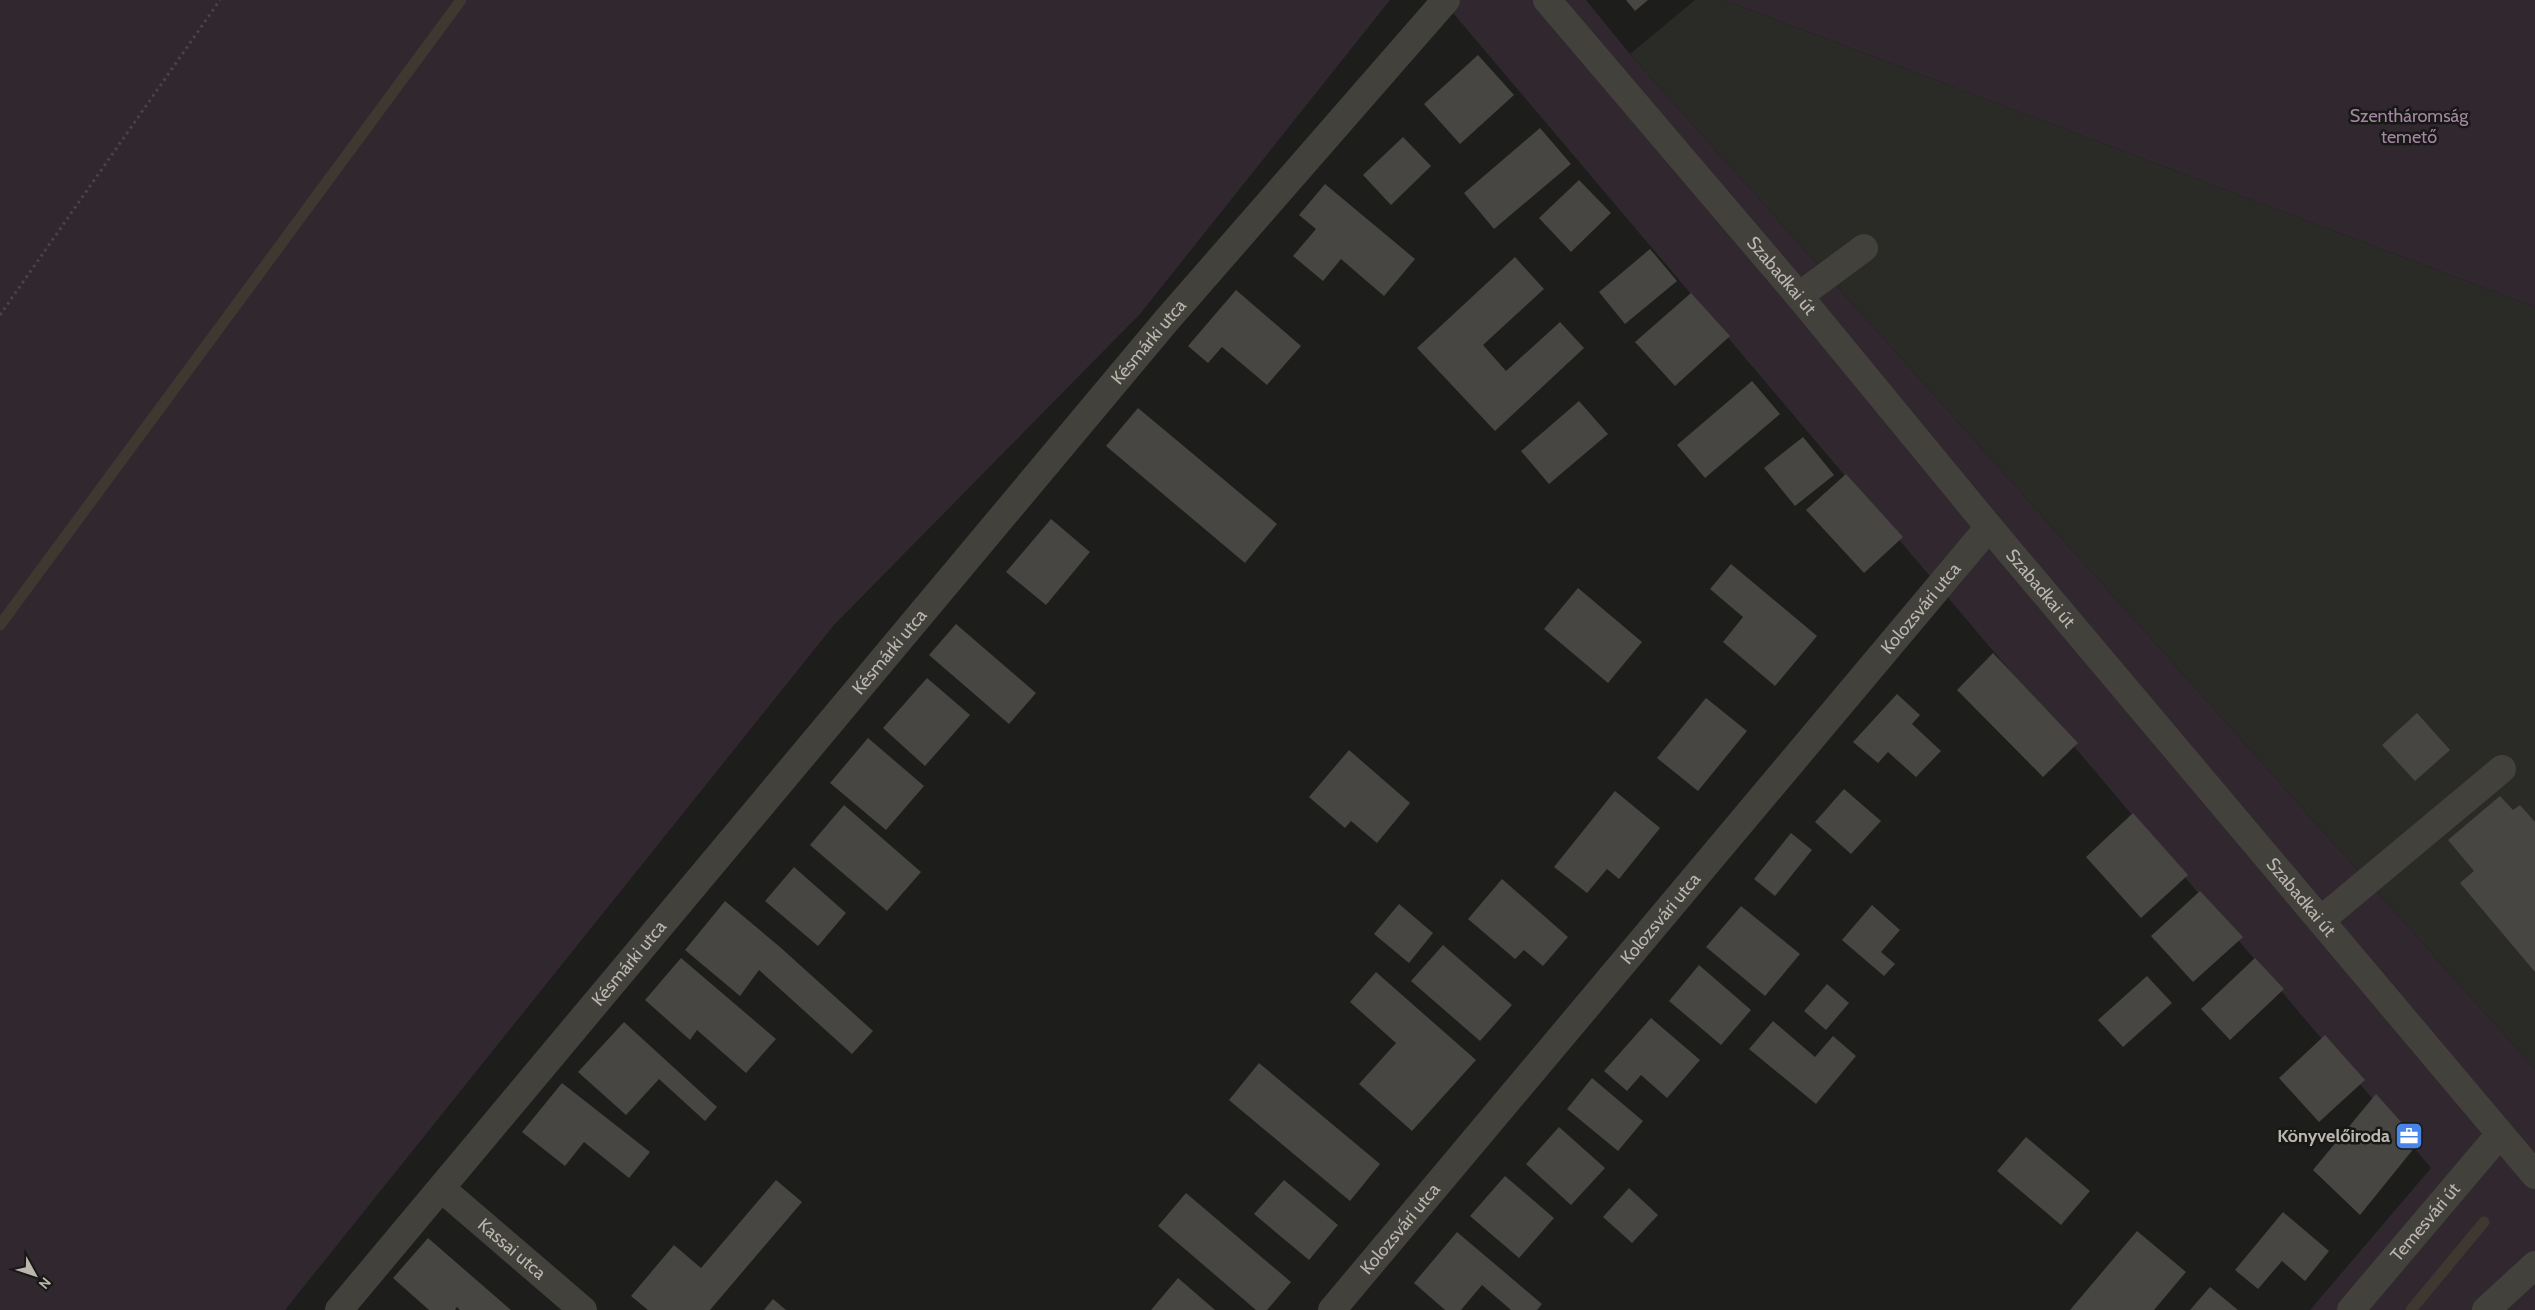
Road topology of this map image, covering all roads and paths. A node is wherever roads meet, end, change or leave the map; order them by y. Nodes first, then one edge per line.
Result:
1 (220, 0) edge
2 (1446, 0) edge
3 (1547, 0) edge
4 (1864, 248) dead end
5 (1799, 296) junction
6 (0, 315) edge
7 (1989, 527) junction
8 (2502, 769) dead end
9 (2322, 920) junction
10 (2499, 1135) junction
11 (2535, 1175) edge
12 (442, 1190) junction
13 (2535, 1265) edge
14 (339, 1310) edge
15 (583, 1310) edge
16 (1332, 1310) edge
17 (2351, 1310) edge
18 (2486, 1310) edge

1 - 6 path
2 - 12 street, Késmárki utca
3 - 5 street, Szabadkai út
4 - 5 street
5 - 7 street, Szabadkai út
7 - 9 street, Szabadkai út
7 - 16 street, Kolozsvári utca
8 - 9 street
9 - 10 street, Szabadkai út
10 - 11 street, Szabadkai út
10 - 17 street, Temesvári út
12 - 14 street, Késmárki utca
12 - 15 street, Kassai utca
13 - 18 street

